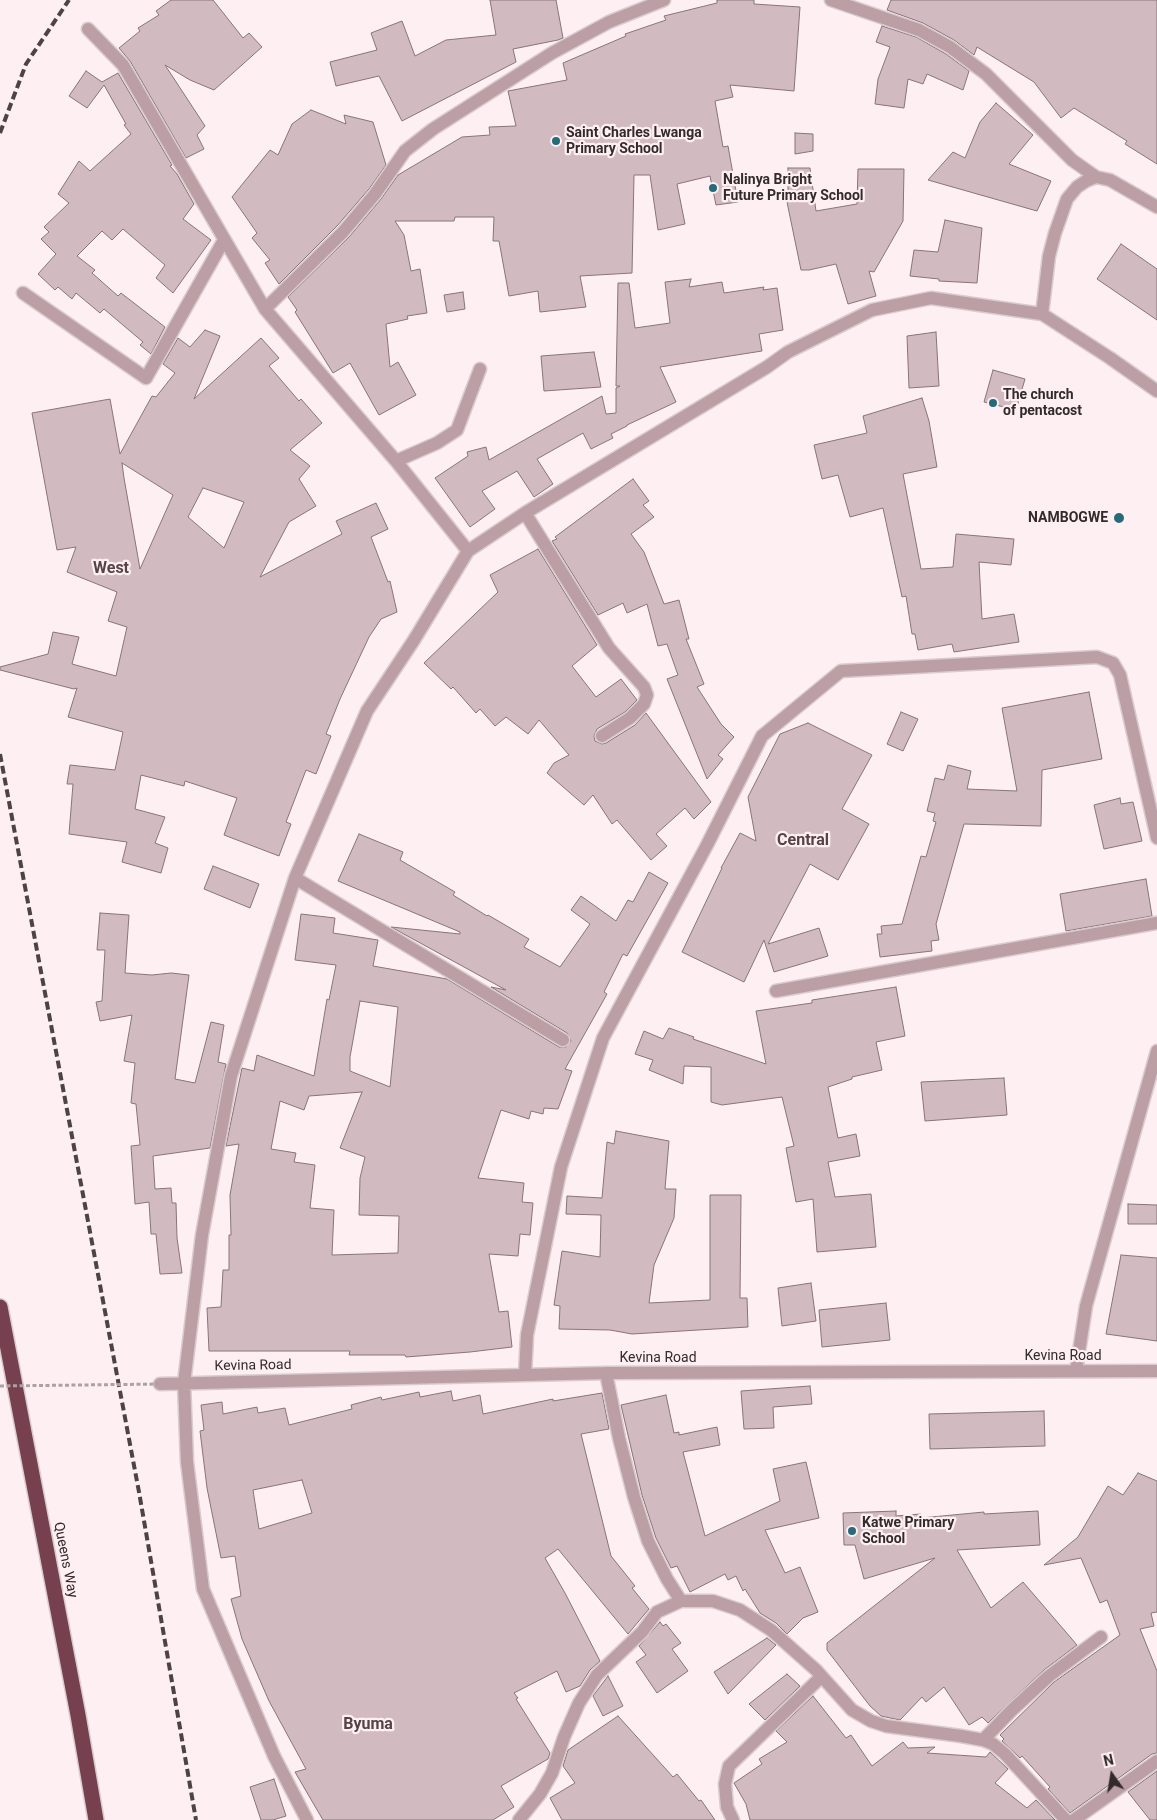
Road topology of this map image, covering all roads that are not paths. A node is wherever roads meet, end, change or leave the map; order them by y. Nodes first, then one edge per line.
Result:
1 (664, 0) edge
2 (831, 0) edge
3 (88, 29) dead end
4 (1096, 177) junction
5 (1157, 207) edge
6 (224, 240) junction
7 (23, 293) dead end
8 (265, 309) junction
9 (1042, 314) junction
10 (480, 369) dead end
11 (1157, 391) edge
12 (396, 462) junction
13 (525, 513) junction
14 (468, 551) junction
15 (602, 736) dead end
16 (1157, 838) edge
17 (296, 878) junction
18 (1157, 923) edge
19 (776, 991) dead end
20 (563, 1040) dead end
21 (1157, 1052) edge
22 (0, 1307) edge
23 (1076, 1371) junction
24 (1157, 1371) edge
25 (606, 1373) junction
26 (525, 1375) junction
27 (184, 1383) junction
28 (160, 1384) road end
29 (681, 1600) junction
30 (1101, 1637) dead end
31 (821, 1677) junction
32 (983, 1740) junction
33 (1157, 1761) edge
34 (96, 1820) edge
35 (307, 1820) edge
36 (519, 1820) edge
37 (733, 1820) edge
38 (1066, 1820) edge
39 (1074, 1820) edge

1 - 8 street
2 - 4 street
3 - 6 street
4 - 5 street
4 - 9 street
6 - 7 street
6 - 8 street
8 - 12 street
9 - 11 street
9 - 13 street
10 - 12 street
12 - 14 street
13 - 14 street
13 - 15 street
14 - 17 street
16 - 26 street
17 - 20 street
17 - 27 street
18 - 19 street
21 - 23 street
22 - 34 highway, Queens Way
23 - 24 street, Kevina Road
23 - 25 street, Kevina Road
25 - 26 street, Kevina Road
25 - 29 street
26 - 27 street, Kevina Road
27 - 28 street, Kevina Road
27 - 35 street
29 - 31 street
29 - 36 street
30 - 32 street
31 - 32 street
31 - 37 street
32 - 38 street
33 - 39 street

